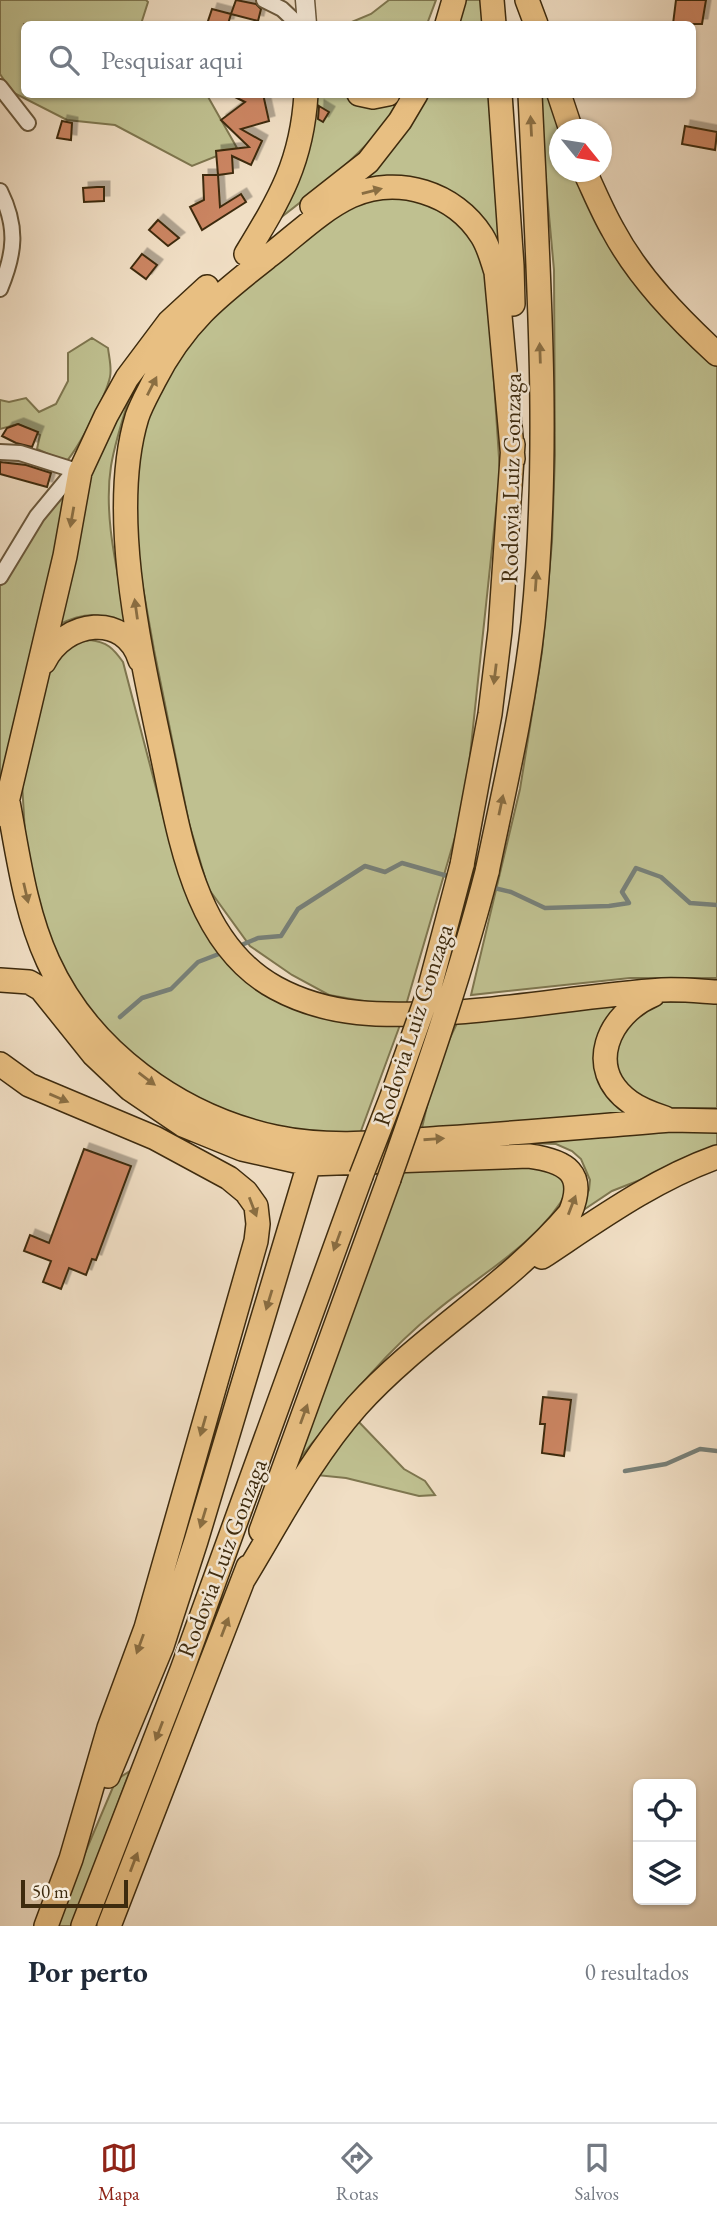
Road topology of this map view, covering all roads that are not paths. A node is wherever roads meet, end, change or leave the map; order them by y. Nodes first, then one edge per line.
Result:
1 (264, 0) edge
2 (305, 0) edge
3 (454, 0) edge
4 (492, 0) edge
5 (526, 0) edge
6 (295, 21) edge
7 (307, 21) edge
8 (448, 21) edge
9 (494, 21) edge
10 (527, 21) edge
11 (535, 21) edge
12 (0, 87) edge
13 (306, 98) edge
14 (414, 98) edge
15 (500, 98) edge
16 (530, 98) edge
17 (560, 98) edge
18 (567, 119) edge
19 (28, 123) dead end
20 (590, 182) edge
21 (0, 191) edge
22 (246, 254) junction
23 (0, 289) edge
24 (717, 354) edge
25 (0, 452) edge
26 (513, 459) junction
27 (77, 471) junction
28 (0, 577) edge
29 (146, 676) junction
30 (36, 681) junction
31 (6, 791) edge
32 (0, 829) edge
33 (57, 976) junction
34 (0, 978) edge
35 (666, 990) junction
36 (717, 992) edge
37 (0, 1064) edge
38 (671, 1121) junction
39 (717, 1121) edge
40 (717, 1157) edge
41 (309, 1164) junction
42 (492, 1289) junction
43 (243, 1580) junction
44 (71, 1859) junction
45 (46, 1926) edge
46 (83, 1926) edge
47 (109, 1926) edge

1 - 6 street
2 - 7 street
3 - 8 highway
4 - 9 highway
5 - 10 highway
5 - 11 highway
12 - 19 street
13 - 22 highway
14 - 22 highway
15 - 26 highway, Rodovia Luiz Gonzaga
43 -> 16 highway, Rodovia Luiz Gonzaga, bridge
17 - 18 highway
20 - 24 highway
21 - 23 street
22 - 27 highway
25 - 27 street
29 -> 26 highway
26 -> 46 highway, Rodovia Luiz Gonzaga, bridge
27 - 28 street
27 -> 30 highway
29 - 30 highway
29 - 35 highway
30 - 31 highway
31 - 32 highway
31 -> 33 highway
33 - 34 highway
33 -> 38 highway
34 - 41 highway
35 - 36 highway
35 - 38 highway
37 -> 44 highway
38 - 39 highway
40 - 42 highway
42 -> 41 highway
41 -> 44 highway
42 - 43 highway
47 -> 43 highway, Rodovia Luiz Gonzaga
44 - 45 highway

